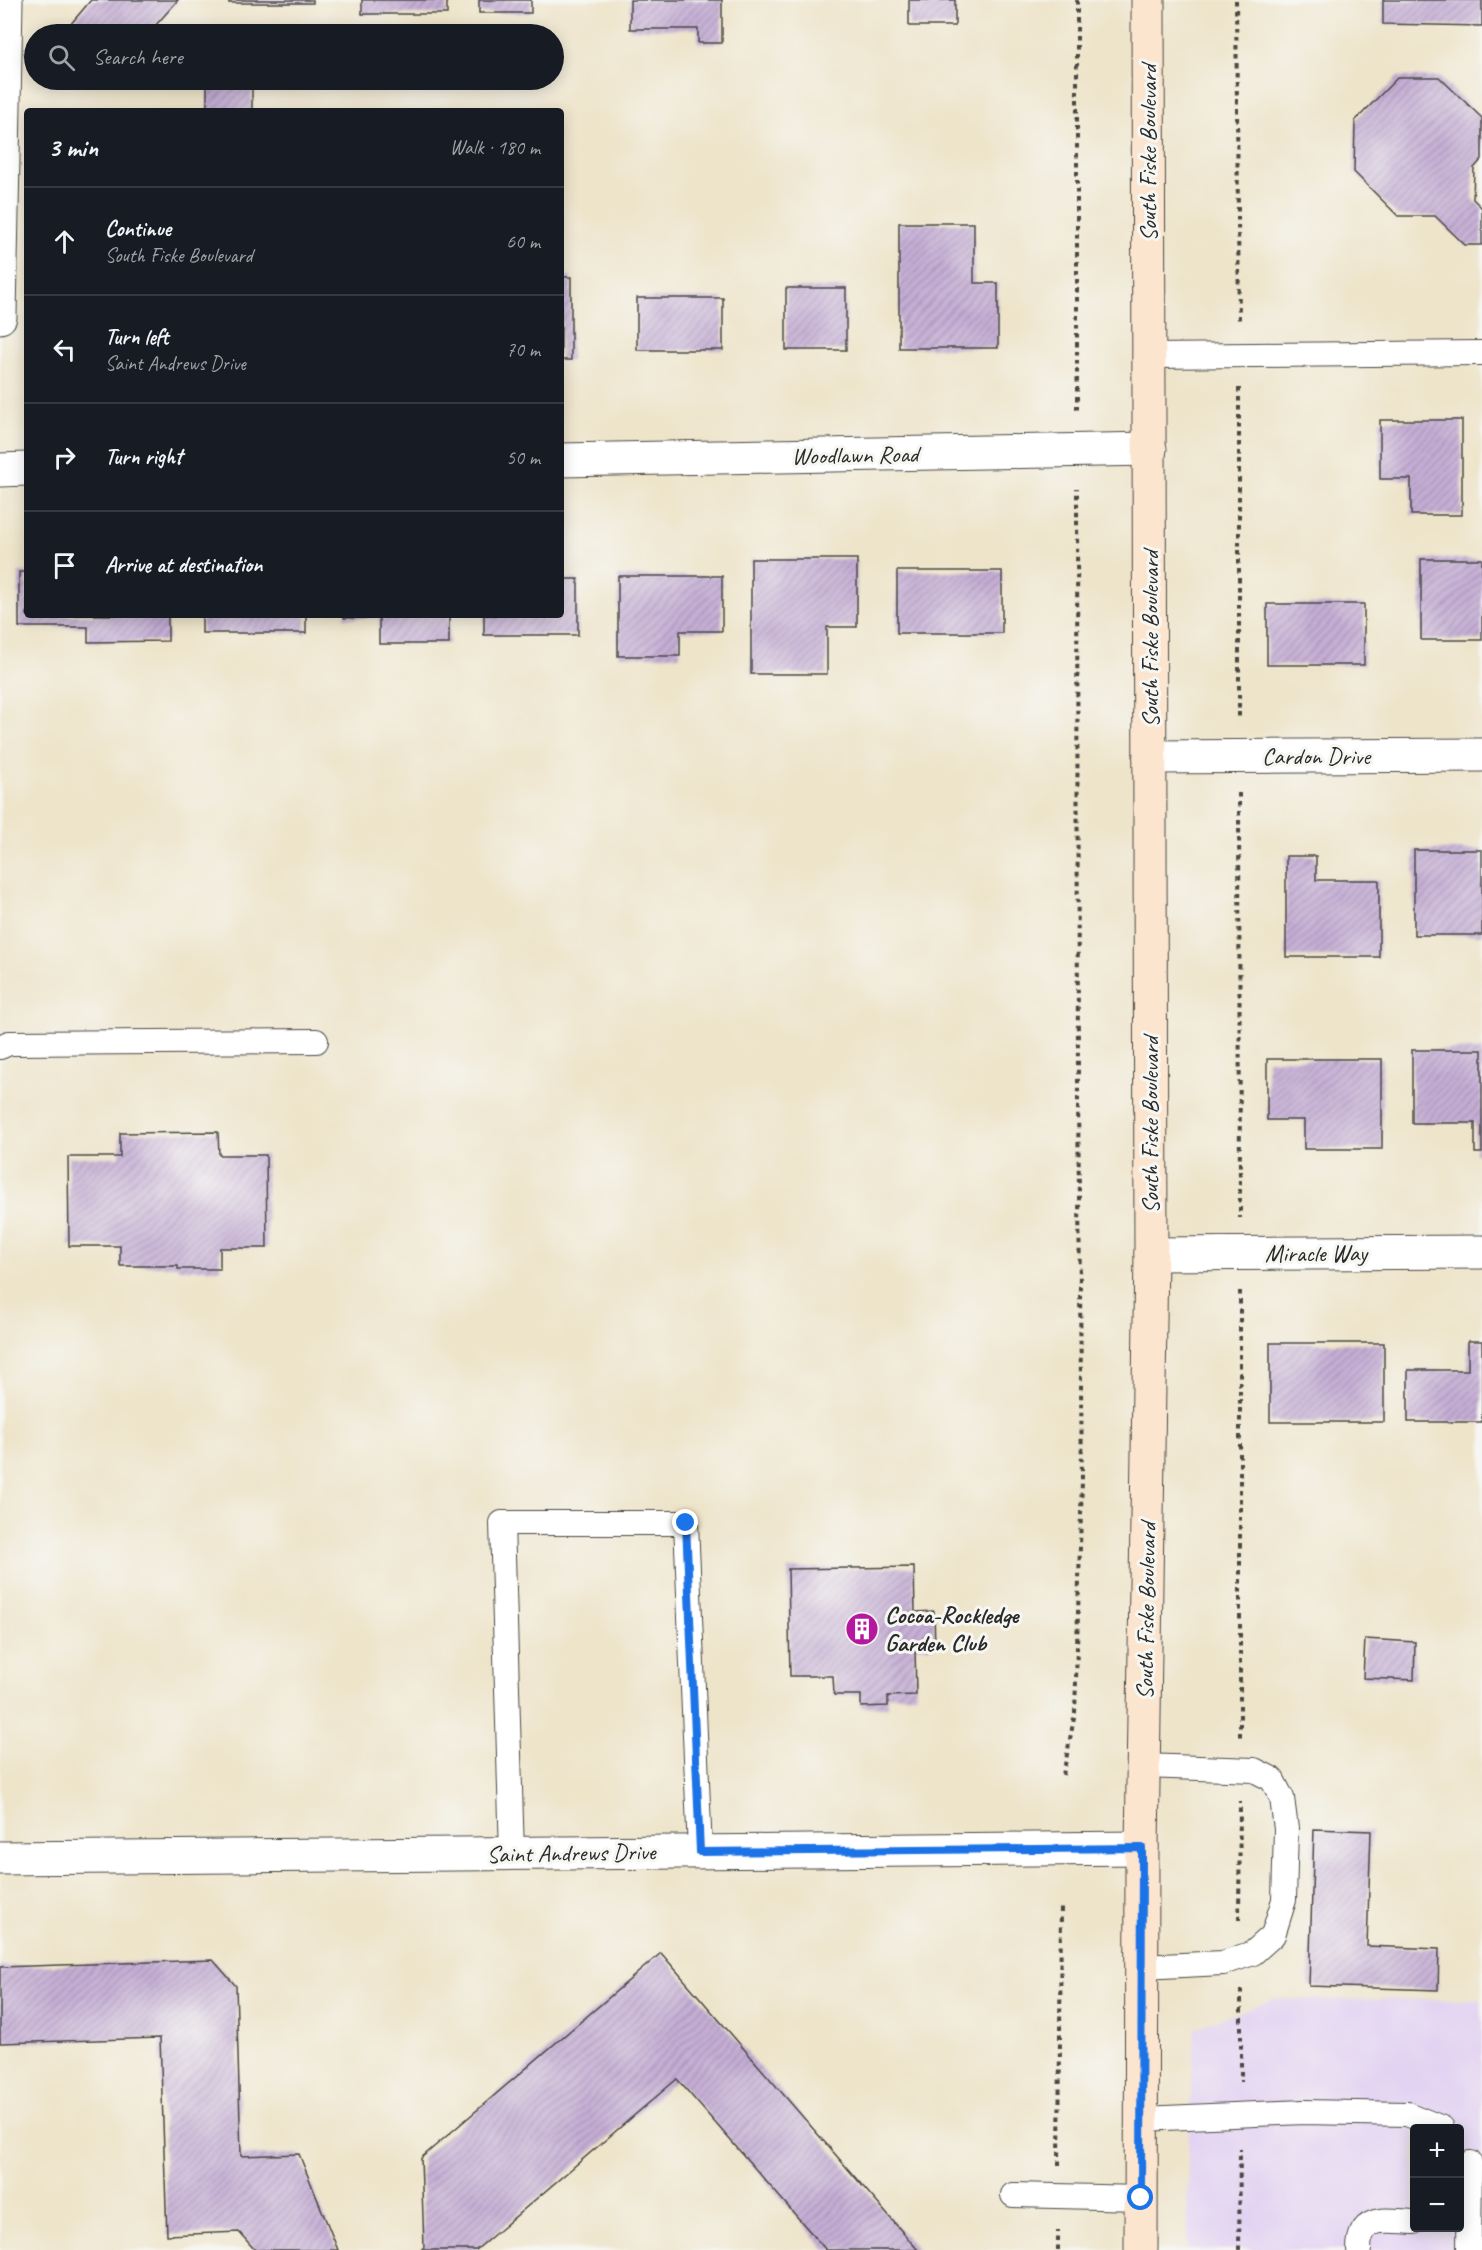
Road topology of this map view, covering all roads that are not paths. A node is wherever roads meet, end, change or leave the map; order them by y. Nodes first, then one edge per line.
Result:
1 (6, 0) edge
2 (1148, 0) edge
3 (0, 317) edge
4 (1482, 353) edge
5 (1149, 356) junction
6 (1150, 449) junction
7 (564, 460) edge
8 (24, 469) edge
9 (0, 470) edge
10 (1482, 755) edge
11 (1150, 757) junction
12 (316, 1041) dead end
13 (0, 1047) edge
14 (1482, 1252) edge
15 (1151, 1254) junction
16 (1144, 1766) junction
17 (1142, 1848) junction
18 (700, 1852) junction
19 (512, 1854) junction
20 (0, 1858) edge
21 (1142, 1967) junction
22 (1142, 2119) junction
23 (1432, 2124) edge
24 (1471, 2164) edge
25 (1013, 2195) dead end
26 (1141, 2198) junction
27 (1410, 2222) edge
28 (1465, 2223) edge
29 (1141, 2250) edge
30 (1359, 2250) edge
31 (1469, 2250) edge

1 - 3 street
2 - 5 main road, South Fiske Boulevard
4 - 5 lane
5 - 6 main road, South Fiske Boulevard
6 - 7 street, Woodlawn Road
6 - 11 main road, South Fiske Boulevard
8 - 9 street
10 - 11 street, Cardon Drive
11 - 15 main road, South Fiske Boulevard
12 - 13 lane
14 - 15 street, Miracle Way
15 - 16 main road, South Fiske Boulevard
16 - 17 main road, South Fiske Boulevard
16 - 21 lane
17 - 18 street, Saint Andrews Drive
17 - 21 main road, South Fiske Boulevard
18 - 19 street, Saint Andrews Drive
18 - 19 lane
19 - 20 street, Saint Andrews Drive
21 - 22 main road, South Fiske Boulevard
22 - 23 lane
22 - 26 main road, South Fiske Boulevard
24 - 28 lane
25 - 26 lane
26 - 29 main road, South Fiske Boulevard
27 - 30 lane
28 - 31 lane

